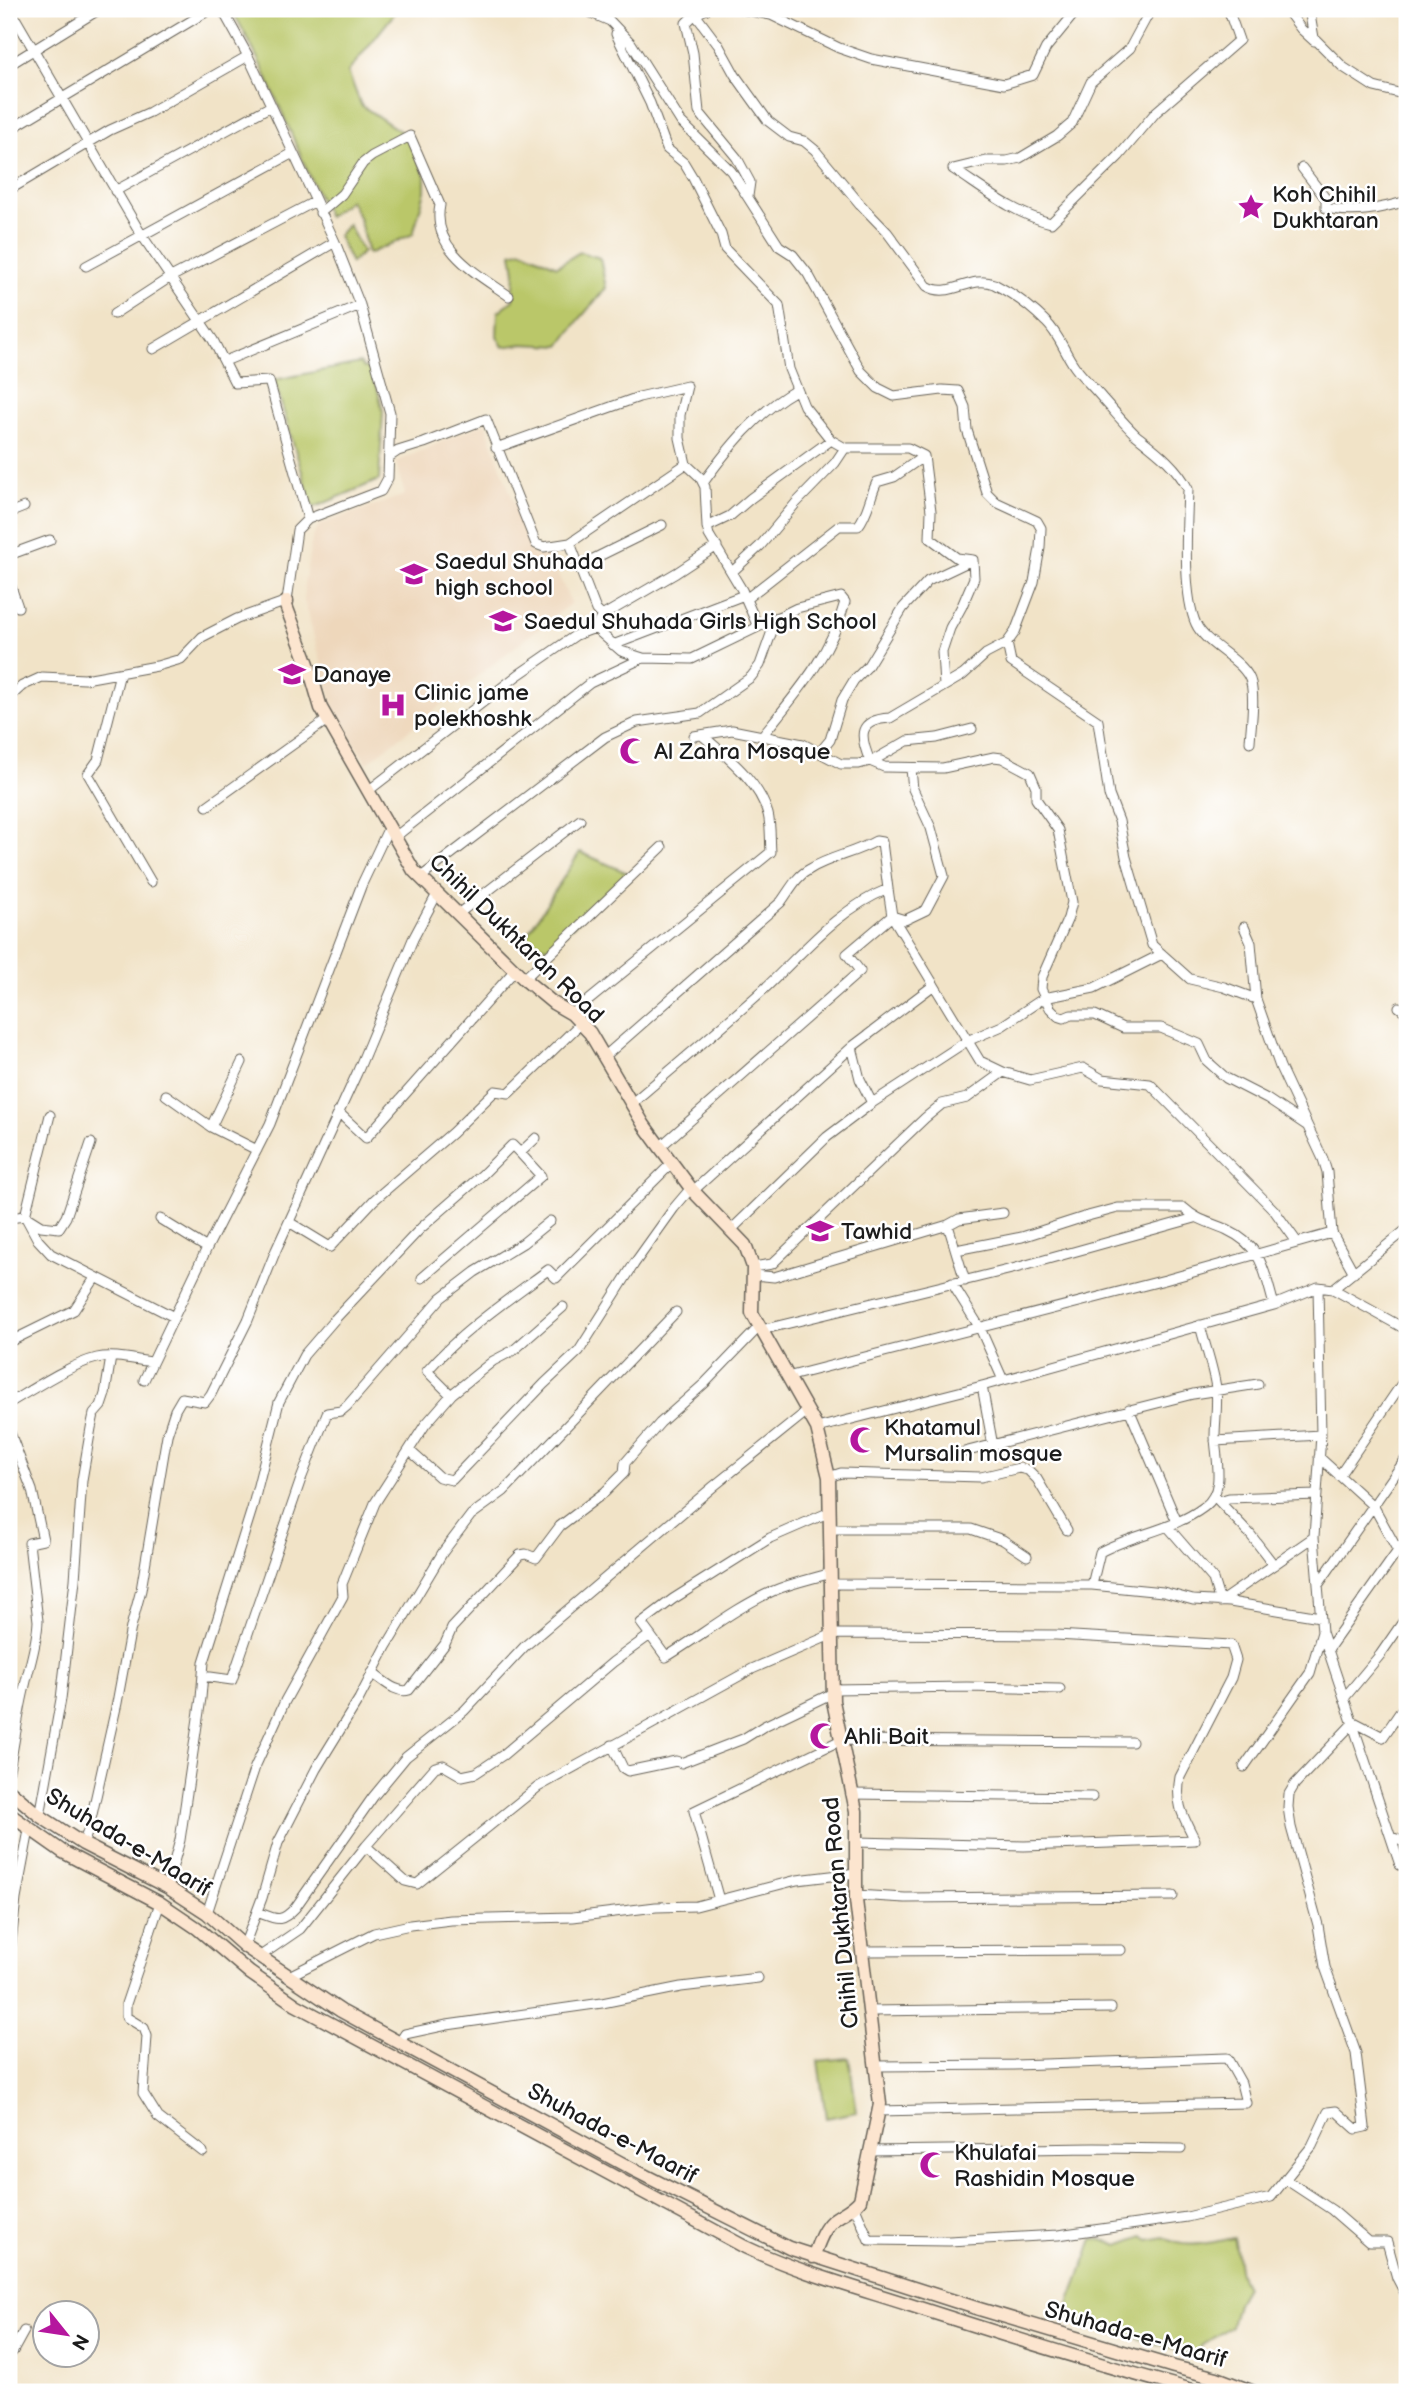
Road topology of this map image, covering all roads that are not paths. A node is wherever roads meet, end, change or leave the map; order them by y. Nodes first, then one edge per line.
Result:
1 (10, 9) edge
2 (100, 9) edge
3 (211, 9) edge
4 (222, 9) edge
5 (582, 9) edge
6 (707, 9) edge
7 (741, 9) edge
8 (1078, 9) edge
9 (1151, 9) edge
10 (1228, 9) edge
11 (1286, 9) edge
12 (1308, 9) edge
13 (695, 14) junction
14 (617, 28) junction
15 (1321, 46) junction
16 (34, 50) junction
17 (248, 56) junction
18 (9, 65) edge
19 (1407, 96) edge
20 (62, 98) junction
21 (271, 106) junction
22 (9, 130) edge
23 (89, 144) junction
24 (293, 153) junction
25 (1302, 168) dead end
26 (9, 190) edge
27 (115, 191) junction
28 (748, 196) junction
29 (1407, 201) edge
30 (314, 202) junction
31 (320, 213) junction
32 (141, 234) junction
33 (335, 242) junction
34 (86, 266) dead end
35 (169, 278) junction
36 (509, 296) dead end
37 (360, 305) junction
38 (114, 314) dead end
39 (201, 320) junction
40 (153, 349) dead end
41 (225, 361) junction
42 (796, 390) junction
43 (831, 440) junction
44 (496, 448) junction
45 (845, 448) junction
46 (925, 456) junction
47 (388, 457) junction
48 (686, 464) junction
49 (703, 483) junction
50 (24, 507) dead end
51 (9, 513) edge
52 (308, 519) junction
53 (662, 526) dead end
54 (706, 527) junction
55 (50, 540) dead end
56 (570, 543) junction
57 (717, 546) junction
58 (9, 555) edge
59 (973, 560) junction
60 (579, 566) junction
61 (732, 572) junction
62 (9, 581) edge
63 (745, 597) junction
64 (287, 601) junction
65 (18, 607) dead end
66 (602, 616) junction
67 (777, 617) junction
68 (758, 627) junction
69 (595, 628) junction
70 (1006, 643) junction
71 (613, 645) junction
72 (643, 658) junction
73 (120, 673) junction
74 (944, 686) junction
75 (9, 698) edge
76 (327, 720) junction
77 (972, 729) dead end
78 (762, 736) junction
79 (1250, 742) dead end
80 (820, 752) junction
81 (870, 761) junction
82 (911, 769) junction
83 (368, 791) junction
84 (207, 806) dead end
85 (580, 820) dead end
86 (392, 832) junction
87 (662, 847) dead end
88 (421, 877) junction
89 (151, 882) dead end
90 (888, 890) junction
91 (437, 894) junction
92 (458, 914) junction
93 (892, 916) junction
94 (1244, 927) dead end
95 (1163, 954) junction
96 (519, 975) junction
97 (934, 985) junction
98 (1044, 998) junction
99 (1256, 999) junction
100 (576, 1019) junction
101 (967, 1041) junction
102 (852, 1047) junction
103 (604, 1057) junction
104 (242, 1062) dead end
105 (1003, 1072) junction
106 (166, 1096) dead end
107 (872, 1103) junction
108 (631, 1104) junction
109 (338, 1112) junction
110 (50, 1115) dead end
111 (1306, 1125) junction
112 (211, 1127) junction
113 (536, 1138) dead end
114 (91, 1143) dead end
115 (660, 1147) junction
116 (257, 1150) junction
117 (520, 1153) junction
118 (672, 1163) junction
119 (692, 1189) junction
120 (1003, 1213) dead end
121 (25, 1216) junction
122 (9, 1218) edge
123 (1195, 1218) junction
124 (160, 1219) dead end
125 (550, 1221) dead end
126 (289, 1223) junction
127 (948, 1225) junction
128 (731, 1230) junction
129 (1407, 1230) edge
130 (1332, 1233) junction
131 (1297, 1242) junction
132 (207, 1248) junction
133 (956, 1250) junction
134 (1259, 1255) junction
135 (753, 1271) junction
136 (1354, 1273) junction
137 (95, 1278) junction
138 (422, 1278) dead end
139 (965, 1281) junction
140 (952, 1283) junction
141 (1318, 1287) junction
142 (1333, 1289) junction
143 (1274, 1305) junction
144 (563, 1307) dead end
145 (676, 1312) dead end
146 (174, 1317) junction
147 (1200, 1325) junction
148 (980, 1328) junction
149 (760, 1329) junction
150 (1407, 1330) edge
151 (9, 1342) edge
152 (111, 1356) junction
153 (152, 1362) junction
154 (1407, 1376) edge
155 (787, 1377) junction
156 (144, 1380) dead end
157 (1003, 1380) junction
158 (1258, 1384) dead end
159 (982, 1386) junction
160 (1216, 1389) junction
161 (451, 1395) junction
162 (9, 1403) edge
163 (1129, 1409) junction
164 (806, 1412) junction
165 (817, 1428) junction
166 (9, 1430) edge
167 (1321, 1435) junction
168 (1215, 1441) junction
169 (993, 1446) junction
170 (409, 1450) junction
171 (964, 1452) dead end
172 (1319, 1457) junction
173 (1407, 1457) edge
174 (1339, 1476) junction
175 (829, 1477) junction
176 (1317, 1495) junction
177 (1217, 1499) junction
178 (1374, 1507) junction
179 (830, 1512) junction
180 (1177, 1522) junction
181 (1168, 1527) junction
182 (830, 1529) junction
183 (1068, 1530) dead end
184 (1314, 1537) junction
185 (1407, 1538) edge
186 (1398, 1551) junction
187 (1027, 1556) dead end
188 (1407, 1559) edge
189 (1274, 1566) junction
190 (831, 1578) junction
191 (1318, 1585) junction
192 (1092, 1586) junction
193 (1220, 1602) junction
194 (1407, 1616) edge
195 (1320, 1617) junction
196 (1322, 1632) junction
197 (833, 1634) junction
198 (650, 1635) junction
199 (1329, 1648) junction
200 (372, 1674) junction
201 (203, 1676) junction
202 (1060, 1689) dead end
203 (833, 1691) junction
204 (1345, 1697) junction
205 (1407, 1702) edge
206 (1354, 1722) junction
207 (841, 1740) junction
208 (1132, 1742) dead end
209 (612, 1745) junction
210 (1244, 1767) dead end
211 (9, 1770) edge
212 (9, 1790) edge
213 (851, 1794) junction
214 (1092, 1797) dead end
215 (9, 1814) edge
216 (40, 1816) junction
217 (29, 1830) junction
218 (1391, 1837) junction
219 (856, 1842) junction
220 (1407, 1843) edge
221 (83, 1844) junction
222 (366, 1846) junction
223 (1400, 1865) dead end
224 (856, 1873) junction
225 (167, 1887) junction
226 (856, 1895) junction
227 (1173, 1896) dead end
228 (719, 1900) junction
229 (160, 1903) junction
230 (257, 1912) junction
231 (208, 1913) junction
232 (244, 1946) junction
233 (862, 1951) junction
234 (1121, 1951) dead end
235 (259, 1957) junction
236 (9, 1960) edge
237 (287, 1977) junction
238 (758, 1978) dead end
239 (1111, 2007) dead end
240 (869, 2011) junction
241 (400, 2042) junction
242 (876, 2066) junction
243 (879, 2111) junction
244 (1181, 2149) dead end
245 (869, 2151) junction
246 (203, 2152) dead end
247 (1286, 2179) junction
248 (855, 2207) junction
249 (813, 2256) junction
250 (1407, 2297) edge
251 (24, 2331) dead end
252 (9, 2355) edge
253 (1163, 2388) edge
254 (1200, 2392) edge
255 (1254, 2392) edge

1 - 16 street
2 - 16 street
3 - 20 street
4 - 17 street
5 - 14 street
6 - 13 street
7 - 8 street
9 - 10 street
11 - 15 street
12 - 15 street
13 - 28 street
13 - 79 street
14 - 28 street
14 - 42 street
15 - 19 street
16 - 18 street
16 - 20 street
17 - 21 street
17 - 23 street
20 - 22 street
20 - 23 street
21 - 24 street
21 - 27 street
23 - 26 street
23 - 27 street
24 - 30 street
24 - 32 street
25 - 29 street
27 - 32 street
28 - 70 street
30 - 31 street
30 - 35 street
31 - 33 street
31 - 36 street
32 - 34 street
32 - 35 street
33 - 37 street
33 - 39 street
35 - 38 street
35 - 39 street
37 - 41 street
37 - 47 street
39 - 40 street
39 - 41 street
41 - 52 street
42 - 43 street
42 - 49 street
43 - 45 street
43 - 54 street
44 - 47 street
44 - 48 street
44 - 56 street
45 - 46 street
45 - 61 street
46 - 59 street
46 - 63 street
47 - 52 street
48 - 49 street
48 - 56 street
49 - 54 street
50 - 51 street
52 - 64 street
53 - 60 street
54 - 57 street
55 - 58 street
56 - 60 street
57 - 61 street
57 - 66 street
59 - 74 street
59 - 80 street
60 - 66 street
61 - 63 street
62 - 65 street
63 - 68 street
63 - 71 street
64 - 73 street
64 - 76 main road, Chihil Dukhtaran Road
66 - 69 street
67 - 68 street
67 - 78 street
67 - 88 street
68 - 72 street
69 - 71 street
69 - 83 street
70 - 74 street
70 - 95 street
71 - 72 street
72 - 86 street
73 - 75 street
73 - 89 street
74 - 81 street
76 - 83 main road, Chihil Dukhtaran Road
76 - 84 street
77 - 81 street
78 - 80 street
78 - 100 street
80 - 81 street
81 - 82 street
82 - 93 street
82 - 98 street
83 - 86 main road, Chihil Dukhtaran Road
85 - 92 street
86 - 88 main road, Chihil Dukhtaran Road
86 - 116 street
87 - 96 street
88 - 91 main road, Chihil Dukhtaran Road
90 - 93 street
90 - 103 street
90 - 108 street
91 - 92 main road, Chihil Dukhtaran Road
91 - 109 street
92 - 96 main road, Chihil Dukhtaran Road
93 - 97 street
93 - 115 street
94 - 99 street
95 - 98 street
95 - 99 street
96 - 100 main road, Chihil Dukhtaran Road
96 - 109 street
97 - 101 street
97 - 102 street
98 - 101 street
98 - 111 street
99 - 111 street
100 - 103 main road, Chihil Dukhtaran Road
100 - 126 street
101 - 105 street
101 - 107 street
102 - 107 street
102 - 119 street
103 - 108 main road, Chihil Dukhtaran Road
104 - 112 street
105 - 131 street
105 - 135 street
106 - 112 street
107 - 128 street
108 - 115 main road, Chihil Dukhtaran Road
109 - 126 street
110 - 121 street
111 - 130 street
112 - 116 street
113 - 117 street
114 - 121 street
115 - 118 main road, Chihil Dukhtaran Road
116 - 132 street
117 - 138 street
117 - 201 street
118 - 119 main road, Chihil Dukhtaran Road
118 - 161 street
119 - 128 main road, Chihil Dukhtaran Road
119 - 170 street
120 - 127 street
121 - 122 street
121 - 137 street
123 - 133 street
123 - 134 street
123 - 139 street
124 - 132 street
125 - 201 street
126 - 221 street
127 - 133 street
127 - 135 street
128 - 135 main road, Chihil Dukhtaran Road
129 - 136 street
130 - 131 street
130 - 136 street
131 - 134 street
132 - 146 street
133 - 139 street
134 - 143 street
134 - 148 street
135 - 149 main road, Chihil Dukhtaran Road
136 - 142 street
137 - 146 street
137 - 151 street
139 - 140 street
140 - 148 street
140 - 149 street
141 - 142 street
141 - 143 street
141 - 167 street
142 - 150 street
143 - 147 street
144 - 161 street
145 - 200 street
146 - 153 street
147 - 157 street
147 - 160 street
148 - 155 street
148 - 157 street
149 - 155 main road, Chihil Dukhtaran Road
149 - 200 street
152 - 153 street
152 - 162 street
152 - 216 street
153 - 156 street
154 - 174 street
155 - 164 main road, Chihil Dukhtaran Road
157 - 159 street
158 - 160 street
159 - 165 street
159 - 169 street
160 - 163 street
160 - 168 street
161 - 170 street
163 - 169 street
163 - 180 street
164 - 165 main road, Chihil Dukhtaran Road
164 - 230 street
165 - 175 main road, Chihil Dukhtaran Road
166 - 211 street
167 - 168 street
167 - 172 street
168 - 177 street
169 - 171 street
170 - 231 street
172 - 174 street
172 - 176 street
173 - 178 street
174 - 178 street
175 - 179 main road, Chihil Dukhtaran Road
175 - 183 street
176 - 177 street
176 - 184 street
177 - 180 street
177 - 189 street
178 - 186 street
178 - 191 street
179 - 182 main road, Chihil Dukhtaran Road
179 - 198 street
180 - 181 street
181 - 192 street
181 - 193 street
182 - 187 street
182 - 190 main road, Chihil Dukhtaran Road
184 - 189 street
184 - 191 street
185 - 186 street
186 - 188 street
186 - 199 street
189 - 193 street
190 - 192 street
190 - 197 main road, Chihil Dukhtaran Road
190 - 198 street
191 - 195 street
192 - 193 street
193 - 195 street
194 - 204 street
195 - 196 street
196 - 199 street
196 - 210 street
197 - 203 main road, Chihil Dukhtaran Road
197 - 209 street
197 - 219 street
198 - 222 street
199 - 204 street
200 - 230 street
201 - 225 street
202 - 203 street
203 - 207 main road, Chihil Dukhtaran Road
203 - 209 street
204 - 206 street
205 - 206 street
206 - 218 street
206 - 247 street
207 - 208 street
207 - 213 main road, Chihil Dukhtaran Road
207 - 228 street
209 - 222 street
212 - 216 main road, Shuhada-e-Maarif
213 - 214 street
213 - 219 main road, Chihil Dukhtaran Road
215 - 217 main road, Shuhada-e-Maarif
216 - 221 main road, Shuhada-e-Maarif
217 - 229 main road, Shuhada-e-Maarif
217 - 236 street
218 - 220 street
218 - 223 street
219 - 224 main road, Chihil Dukhtaran Road
221 - 225 main road, Shuhada-e-Maarif
222 - 235 street
224 - 226 main road, Chihil Dukhtaran Road
224 - 228 street
225 - 231 main road, Shuhada-e-Maarif
226 - 227 street
226 - 233 main road, Chihil Dukhtaran Road
228 - 237 street
229 - 246 street
229 - 253 main road, Shuhada-e-Maarif
230 - 232 street
231 - 232 main road, Shuhada-e-Maarif
232 - 235 main road, Shuhada-e-Maarif
233 - 234 street
233 - 240 main road, Chihil Dukhtaran Road
235 - 237 main road, Shuhada-e-Maarif
237 - 241 main road, Shuhada-e-Maarif
238 - 241 street
239 - 240 street
240 - 242 main road, Chihil Dukhtaran Road
241 - 249 main road, Shuhada-e-Maarif
242 - 243 main road, Chihil Dukhtaran Road
242 - 243 street
243 - 245 main road, Chihil Dukhtaran Road
244 - 245 street
245 - 248 main road, Chihil Dukhtaran Road
247 - 248 street
247 - 250 street
248 - 249 main road
249 - 255 main road, Shuhada-e-Maarif
251 - 252 street
253 - 254 main road, Shuhada-e-Maarif

